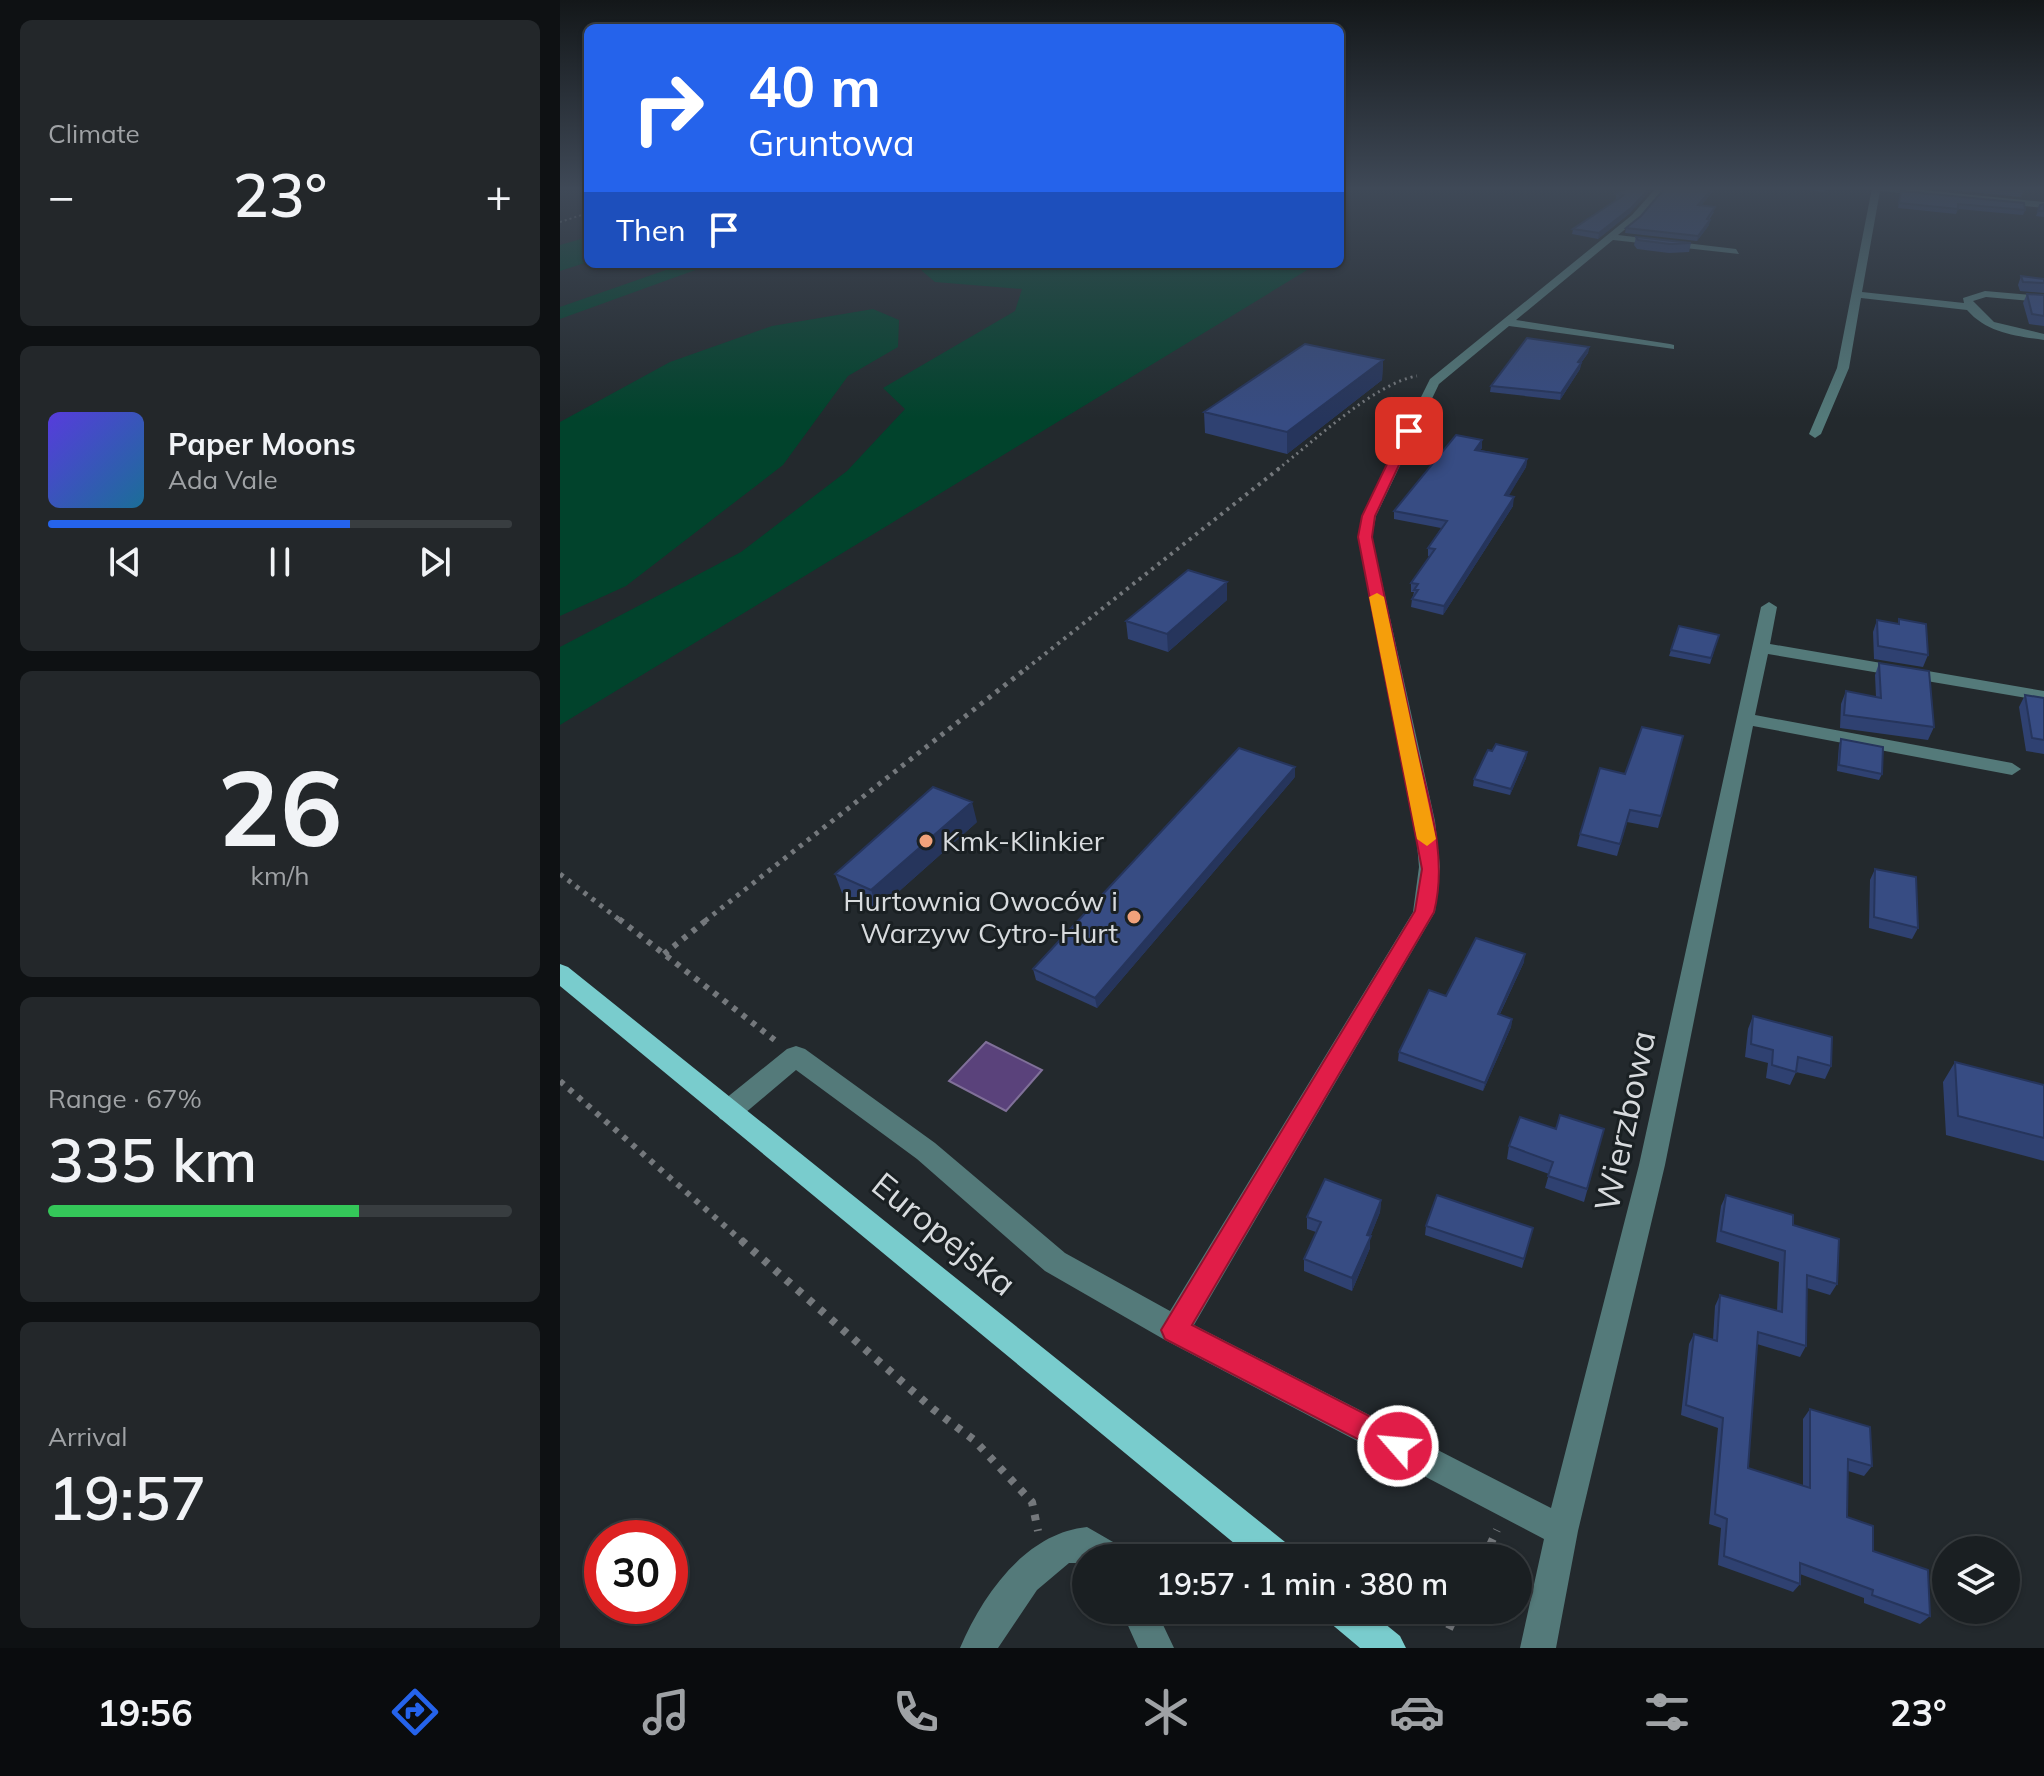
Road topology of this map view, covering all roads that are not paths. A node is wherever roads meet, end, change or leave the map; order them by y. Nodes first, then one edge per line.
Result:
1 (1576, 265) edge
2 (1861, 265) edge
3 (1855, 294) junction
4 (1968, 299) junction
5 (2044, 299) edge
6 (1506, 322) junction
7 (2044, 337) edge
8 (1670, 347) dead end
9 (1815, 434) dead end
10 (1769, 607) dead end
11 (1761, 648) junction
12 (2044, 696) edge
13 (1745, 719) junction
14 (2012, 769) dead end
15 (560, 973) edge
16 (729, 1111) junction
17 (1175, 1330) junction
18 (1562, 1531) junction
19 (1261, 1544) edge
20 (1072, 1546) edge
21 (1145, 1624) edge
22 (1358, 1624) edge
23 (978, 1648) edge
24 (1156, 1648) edge
25 (1388, 1648) edge
26 (1538, 1648) edge

1 - 6 street
2 - 3 street
3 - 4 street
3 - 9 street
4 - 5 street
4 - 7 street
6 - 8 street
6 - 17 street
10 - 11 street, Wierzbowa
11 - 12 street
11 - 13 street, Wierzbowa
13 - 14 street
13 - 18 street, Wierzbowa
15 - 16 main road, Europejska
16 - 17 street
16 - 19 main road, Europejska
17 - 18 street
18 - 26 street, Wierzbowa
20 - 23 street
21 - 24 street
22 - 25 main road

